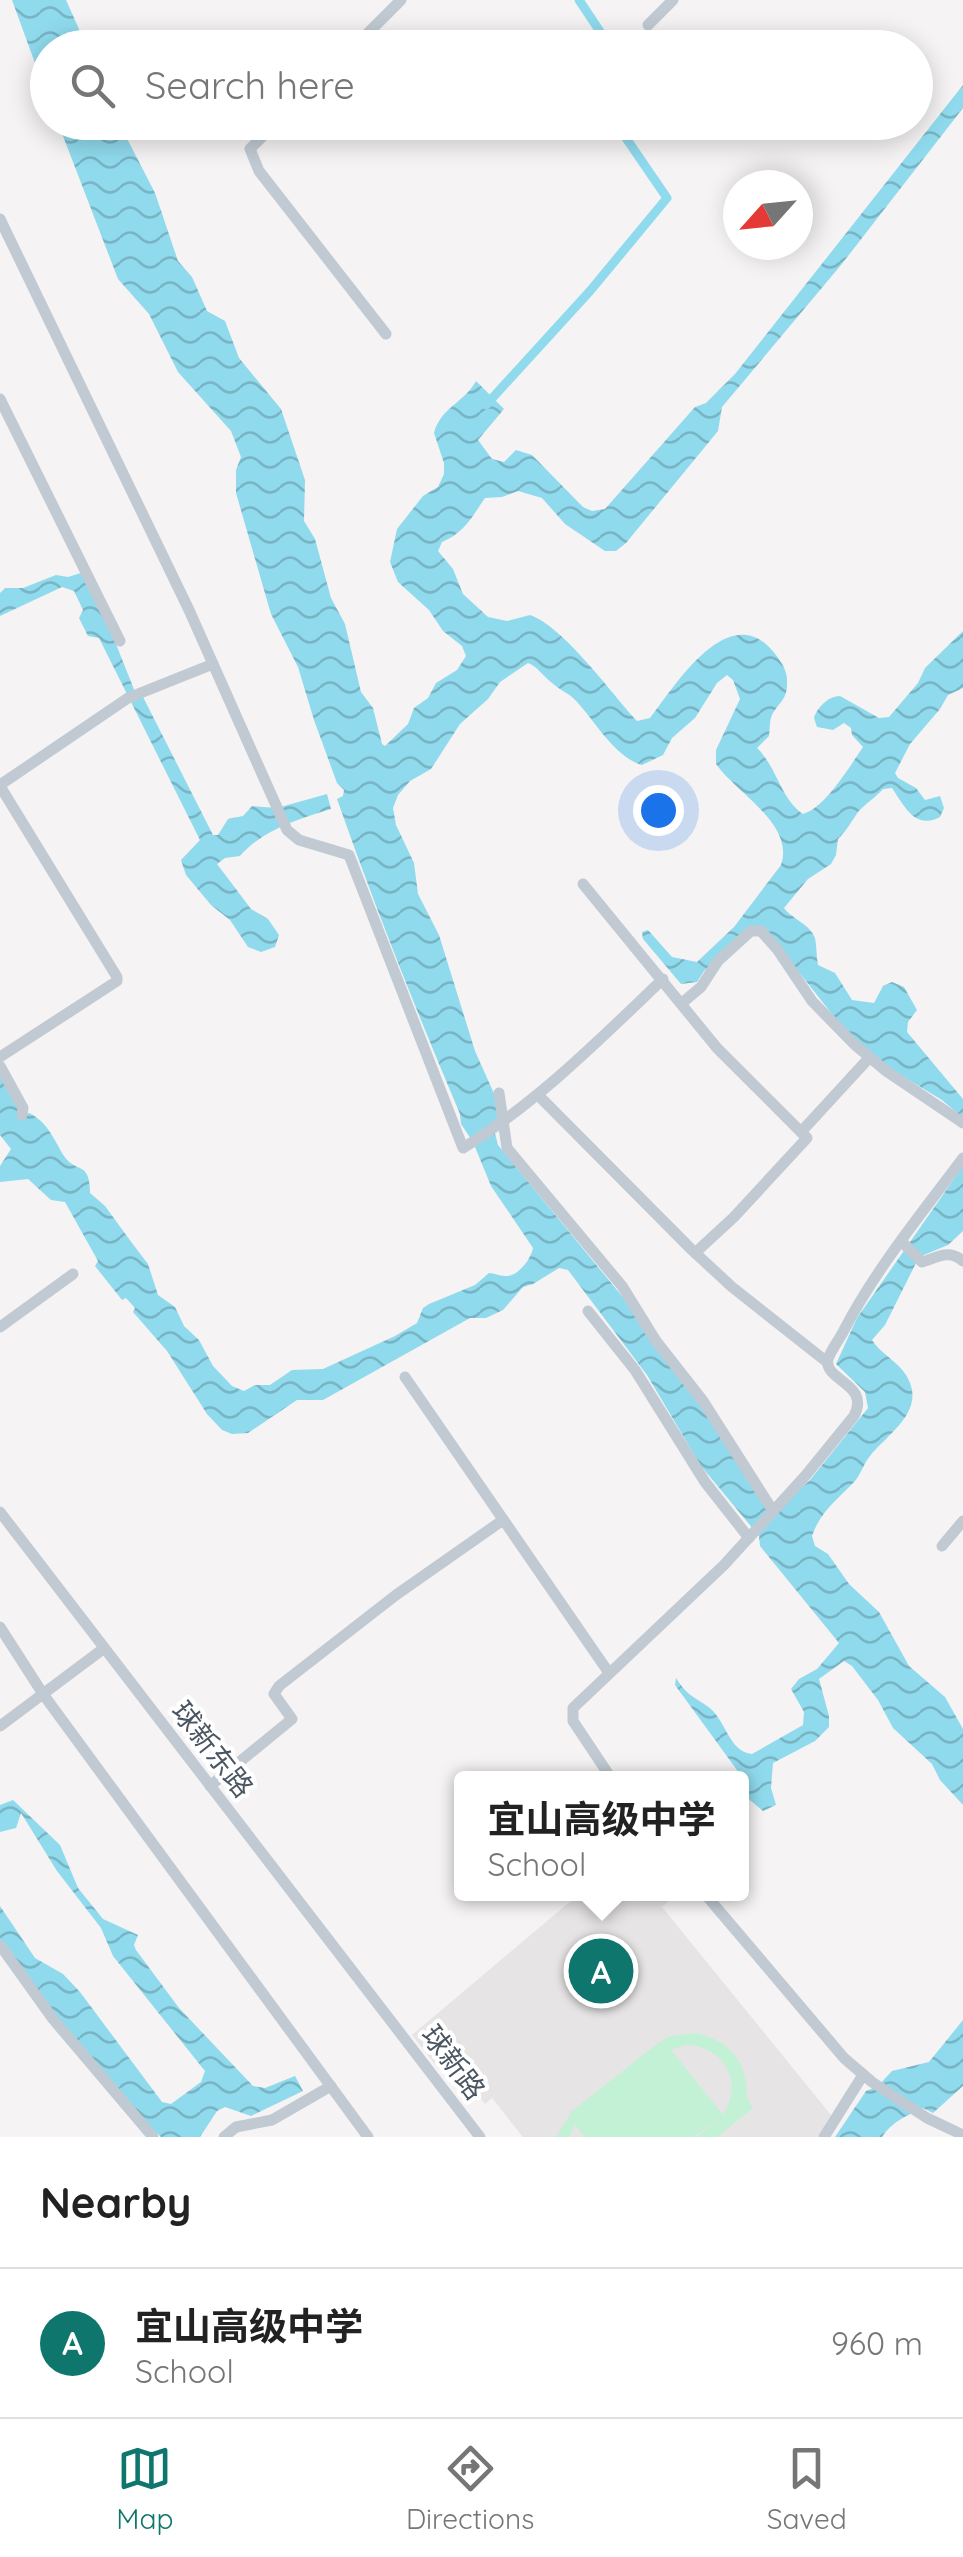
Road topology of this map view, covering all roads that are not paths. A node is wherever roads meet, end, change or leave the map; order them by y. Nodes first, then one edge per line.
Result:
1 (401, 0) edge
2 (673, 0) edge
3 (648, 25) dead end
4 (371, 30) edge
5 (259, 140) edge
6 (0, 219) edge
7 (386, 334) dead end
8 (0, 398) edge
9 (120, 641) dead end
10 (213, 664) junction
11 (0, 786) edge
12 (584, 884) dead end
13 (663, 979) junction
14 (682, 1002) junction
15 (0, 1057) edge
16 (869, 1058) junction
17 (0, 1066) edge
18 (498, 1093) dead end
19 (538, 1095) junction
20 (22, 1115) dead end
21 (963, 1123) edge
22 (502, 1124) junction
23 (801, 1132) junction
24 (963, 1158) edge
25 (902, 1242) junction
26 (694, 1253) junction
27 (963, 1261) edge
28 (73, 1274) dead end
29 (588, 1311) dead end
30 (0, 1327) edge
31 (828, 1362) junction
32 (405, 1377) dead end
33 (0, 1512) edge
34 (772, 1513) junction
35 (503, 1520) junction
36 (963, 1522) edge
37 (750, 1537) junction
38 (942, 1546) dead end
39 (0, 1627) edge
40 (103, 1649) junction
41 (609, 1673) junction
42 (43, 1694) junction
43 (0, 1726) edge
44 (607, 1771) edge
45 (210, 1786) junction
46 (711, 1901) edge
47 (0, 1946) edge
48 (388, 2017) joint
49 (867, 2079) junction
50 (331, 2086) junction
51 (963, 2135) edge
52 (478, 2136) edge
53 (153, 2137) edge
54 (224, 2137) edge
55 (368, 2137) edge
56 (824, 2137) edge

1 - 4 street
2 - 3 street
5 - 7 street
6 - 10 street
8 - 9 street
10 - 11 street
10 - 22 street
11 - 15 street
12 - 13 street
13 - 14 street
13 - 19 street
14 - 16 street
14 - 23 street
16 - 21 street
16 - 23 street
17 - 20 street
18 - 22 street
19 - 22 street
19 - 26 street
22 - 34 street
23 - 26 street
24 - 25 street
25 - 27 street
25 - 31 street
26 - 31 street
28 - 30 street
29 - 37 street
31 - 34 street
32 - 35 street
33 - 40 street, 球新东路
34 - 37 street
35 - 41 street
35 - 45 street
36 - 38 street
37 - 41 street
39 - 42 street
40 - 42 street
40 - 45 street, 球新东路
41 - 44 street
42 - 43 street
42 - 50 street
45 - 48 street, 球新东路
46 - 49 street
47 - 53 street
48 - 52 street, 球新路
49 - 51 street
49 - 56 street
50 - 54 street
50 - 55 street

